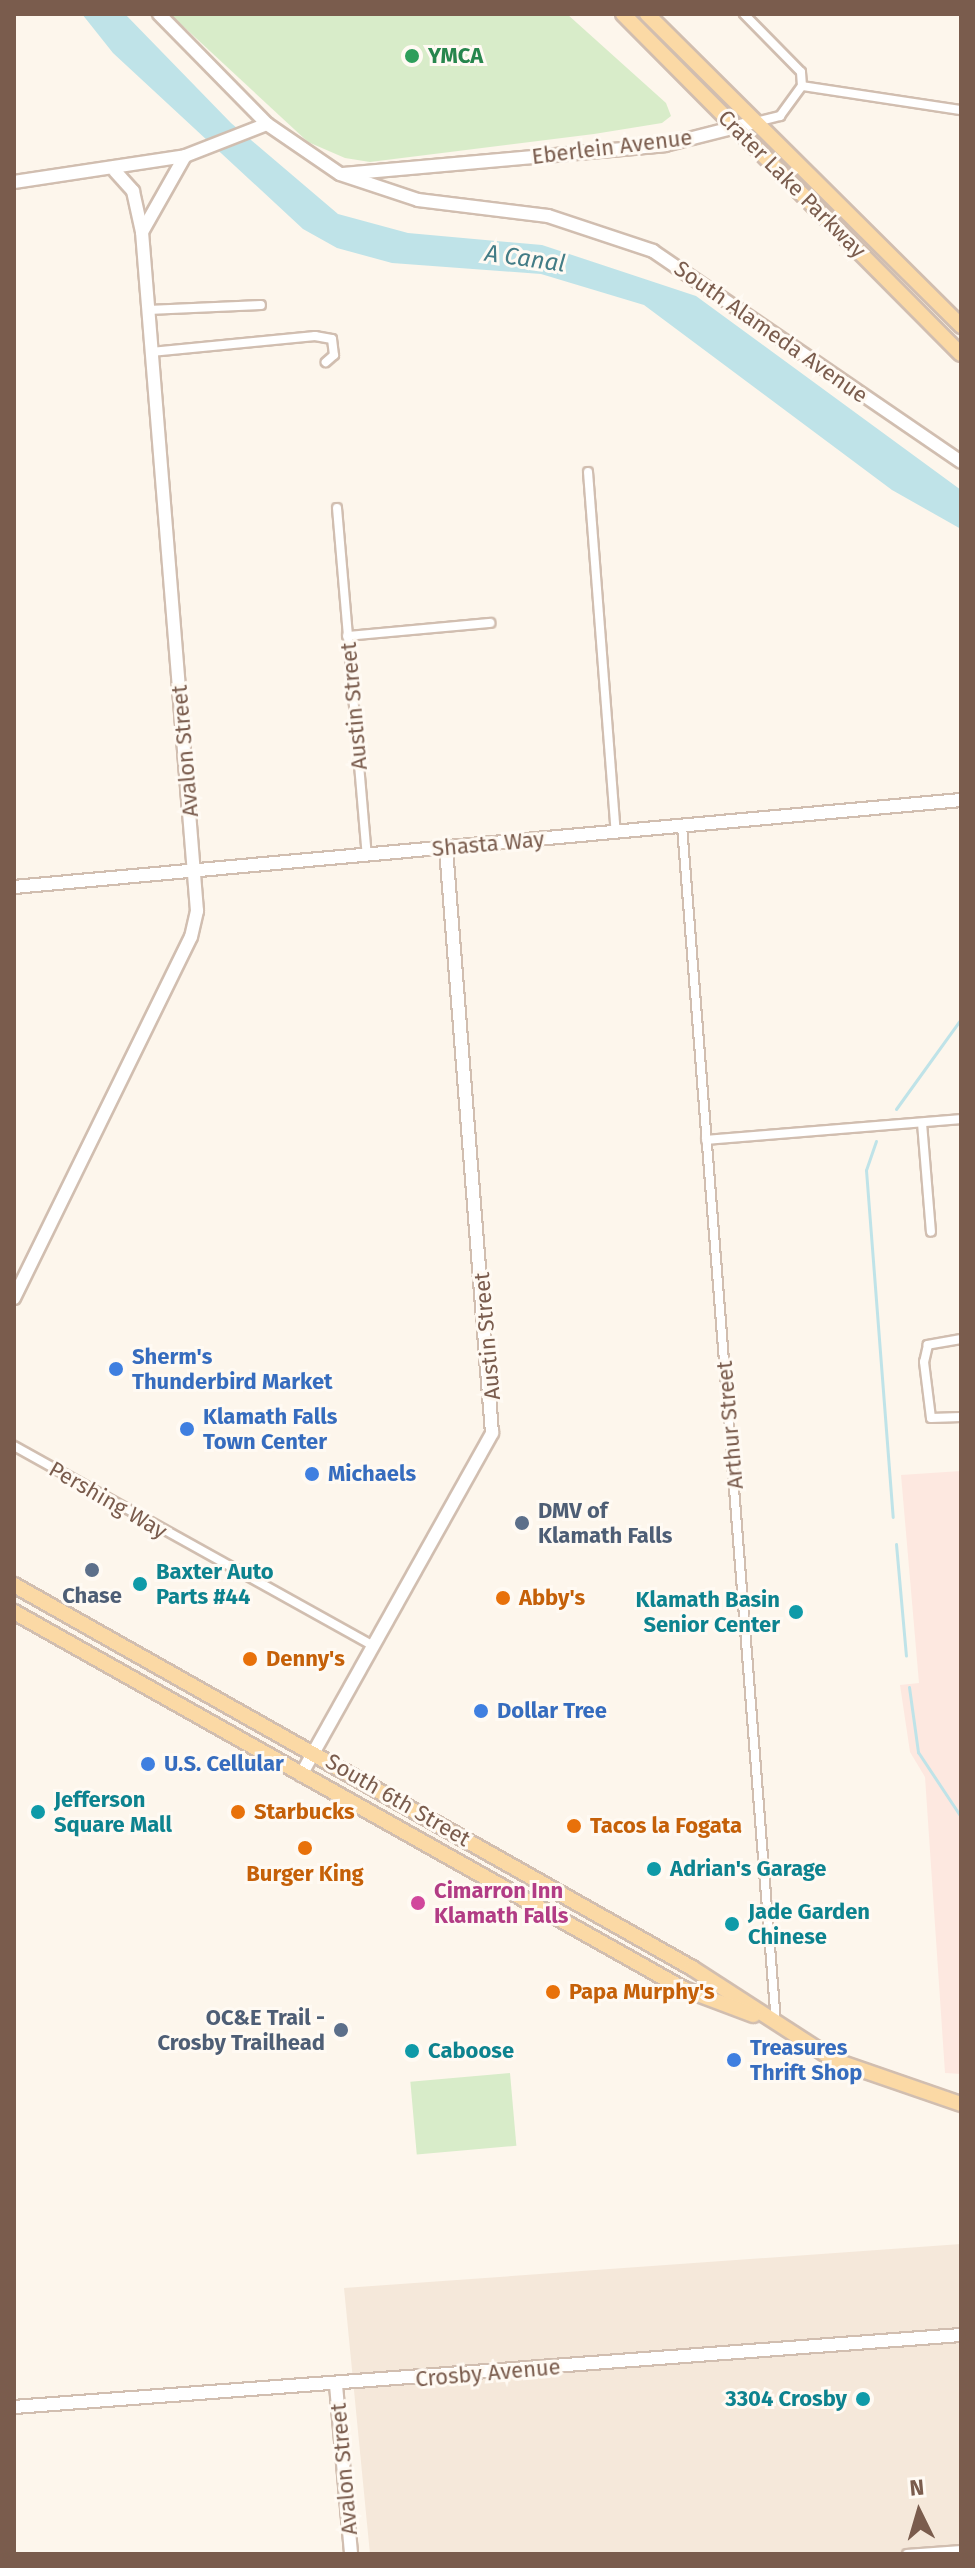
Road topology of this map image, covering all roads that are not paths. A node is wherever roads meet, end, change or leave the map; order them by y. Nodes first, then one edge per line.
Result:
1 (159, 14) edge
2 (623, 14) edge
3 (647, 14) edge
4 (744, 14) edge
5 (802, 86) junction
6 (961, 110) edge
7 (756, 122) junction
8 (267, 124) junction
9 (736, 127) junction
10 (185, 156) junction
11 (115, 171) junction
12 (340, 174) junction
13 (14, 182) edge
14 (142, 232) junction
15 (261, 305) dead end
16 (148, 310) junction
17 (961, 326) edge
18 (151, 352) junction
19 (961, 354) edge
20 (326, 362) dead end
21 (961, 462) edge
22 (588, 472) dead end
23 (337, 508) dead end
24 (490, 623) dead end
25 (347, 636) junction
26 (961, 800) edge
27 (682, 826) junction
28 (616, 832) junction
29 (446, 848) junction
30 (367, 855) junction
31 (196, 872) junction
32 (14, 887) edge
33 (961, 1119) edge
34 (922, 1123) junction
35 (706, 1140) junction
36 (931, 1232) dead end
37 (14, 1298) edge
38 (961, 1339) edge
39 (961, 1417) edge
40 (14, 1446) edge
41 (14, 1585) edge
42 (14, 1612) edge
43 (371, 1645) junction
44 (314, 1751) junction
45 (301, 1775) junction
46 (776, 2024) junction
47 (961, 2104) edge
48 (961, 2335) edge
49 (336, 2385) junction
50 (14, 2407) edge
51 (961, 2550) edge
52 (351, 2554) edge
53 (907, 2554) edge

1 - 8 street, South Alameda Avenue
2 - 9 main road, Crater Lake Parkway
3 - 7 main road, Crater Lake Parkway
4 - 5 street
5 - 6 street
5 - 7 street, Eberlein Avenue
7 - 9 street, Eberlein Avenue
7 - 17 main road, Crater Lake Parkway
8 - 10 street
8 - 12 street, South Alameda Avenue
9 - 12 street, Eberlein Avenue
9 - 19 main road, Crater Lake Parkway
10 - 11 street
10 - 14 street
11 - 13 street
11 - 14 street, Avalon Street
12 - 21 street, South Alameda Avenue
14 - 16 street, Avalon Street
15 - 16 street
16 - 18 street, Avalon Street
18 - 20 street
18 - 31 street, Avalon Street
22 - 28 street
23 - 25 street, Austin Street
24 - 25 street
25 - 30 street, Austin Street
26 - 27 street, Shasta Way
27 - 28 street, Shasta Way
27 - 35 street, Arthur Street
28 - 29 street, Shasta Way
29 - 30 street, Shasta Way
29 - 43 street, Austin Street
30 - 31 street, Shasta Way
31 - 32 street, Shasta Way
31 - 37 street, Avalon Street
33 - 34 street
34 - 35 street
34 - 36 street
35 - 46 street, Arthur Street
38 - 39 street
40 - 43 street, Pershing Way
41 - 44 main road, South 6th Street
42 - 45 main road, South 6th Street
43 - 44 street, Austin Street
44 - 45 street, Austin Street
44 - 46 main road, South 6th Street
45 - 46 main road, South 6th Street
46 - 47 main road, South 6th Street
48 - 49 street, Crosby Avenue
49 - 50 street, Crosby Avenue
49 - 52 street, Avalon Street
51 - 53 street

